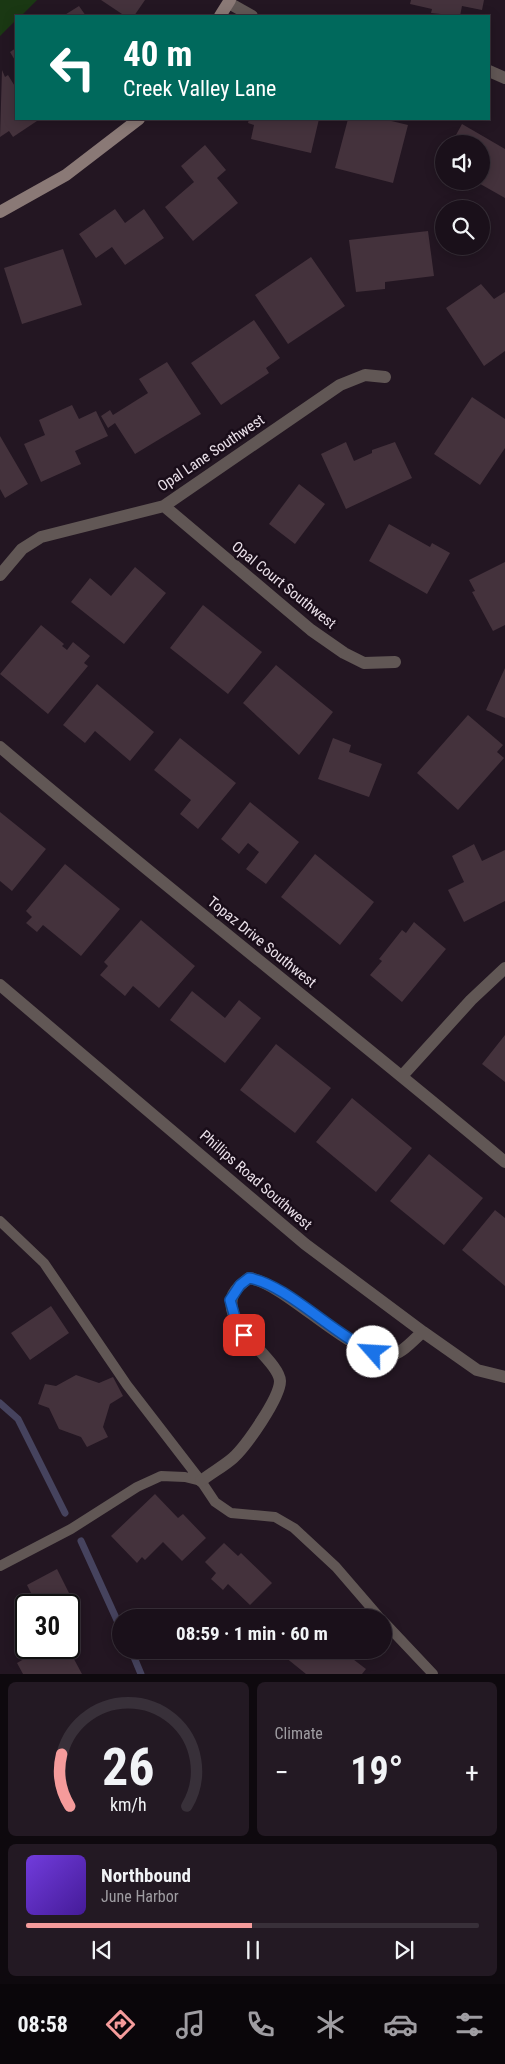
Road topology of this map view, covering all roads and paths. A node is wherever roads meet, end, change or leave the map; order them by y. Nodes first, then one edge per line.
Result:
1 (230, 1) edge
2 (221, 15) edge
3 (251, 15) edge
4 (490, 71) edge
5 (505, 78) edge
6 (138, 120) edge
7 (0, 212) edge
8 (385, 377) dead end
9 (164, 506) junction
10 (0, 575) edge
11 (395, 662) dead end
12 (0, 747) edge
13 (505, 968) edge
14 (0, 985) edge
15 (402, 1076) junction
16 (505, 1162) edge
17 (0, 1221) edge
18 (422, 1332) junction
19 (505, 1377) edge
20 (202, 1481) junction
21 (0, 1566) edge
22 (372, 1609) edge
23 (392, 1630) edge
24 (433, 1674) edge

1 - 2 street
1 - 3 street
4 - 5 street
6 - 7 street
8 - 9 street, Opal Lane Southwest
9 - 10 street, Opal Lane Southwest
9 - 11 street, Opal Court Southwest
12 - 15 street, Topaz Drive Southwest
13 - 15 street
14 - 18 street, Phillips Road Southwest
15 - 16 street, Topaz Drive Southwest
17 - 20 lane
18 - 19 street, Phillips Road Southwest
18 - 20 street
20 - 21 lane
20 - 22 lane
23 - 24 lane

